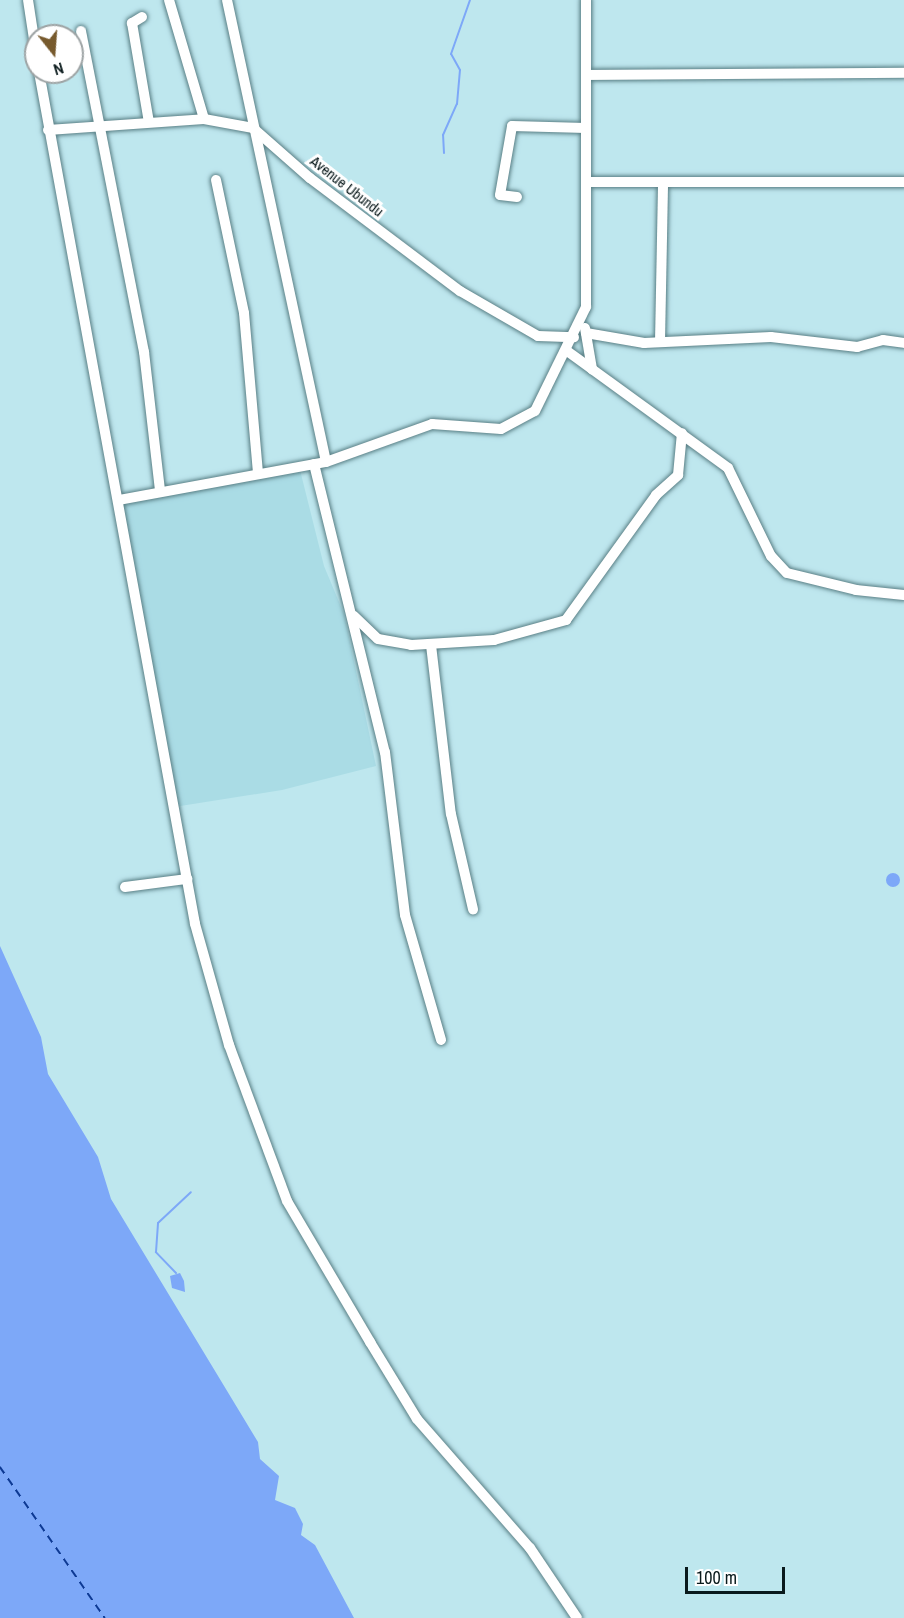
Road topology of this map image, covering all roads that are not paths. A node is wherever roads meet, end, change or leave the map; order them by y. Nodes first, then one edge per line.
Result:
1 (28, 0) edge
2 (169, 0) edge
3 (226, 0) edge
4 (586, 0) edge
5 (142, 17) dead end
6 (32, 24) edge
7 (84, 45) edge
8 (904, 73) edge
9 (586, 75) junction
10 (41, 84) edge
11 (204, 119) junction
12 (149, 122) junction
13 (101, 126) junction
14 (254, 128) junction
15 (586, 128) junction
16 (48, 130) junction
17 (216, 180) dead end
18 (586, 182) junction
19 (663, 182) junction
20 (904, 182) edge
21 (517, 197) dead end
22 (584, 319) junction
23 (586, 333) junction
24 (574, 337) junction
25 (660, 342) junction
26 (904, 343) edge
27 (567, 351) junction
28 (592, 369) junction
29 (682, 433) junction
30 (327, 462) junction
31 (315, 464) junction
32 (258, 472) junction
33 (160, 490) junction
34 (119, 500) junction
35 (904, 595) edge
36 (351, 613) junction
37 (431, 645) junction
38 (187, 879) junction
39 (125, 887) dead end
40 (473, 909) dead end
41 (441, 1040) dead end
42 (577, 1618) edge

1 - 6 street
2 - 11 street
3 - 14 street
4 - 9 street
5 - 12 street
7 - 13 street
8 - 9 street
9 - 15 street
10 - 16 street
11 - 12 street
11 - 14 street
12 - 13 street
13 - 16 street
13 - 33 street
14 - 24 street, Avenue Ubundu
14 - 30 street
15 - 18 street
15 - 21 street
16 - 34 street
17 - 32 street
18 - 19 street
18 - 22 street
19 - 20 street
19 - 25 street
22 - 23 street
22 - 24 street
23 - 25 street
23 - 28 street
24 - 27 street
25 - 26 street
27 - 28 street
27 - 30 street
28 - 29 street
29 - 35 street
29 - 37 street
30 - 31 street
31 - 32 street
31 - 36 street
32 - 33 street
33 - 34 street
34 - 38 street
36 - 37 street
36 - 41 street
37 - 40 street
38 - 39 street
38 - 42 street

